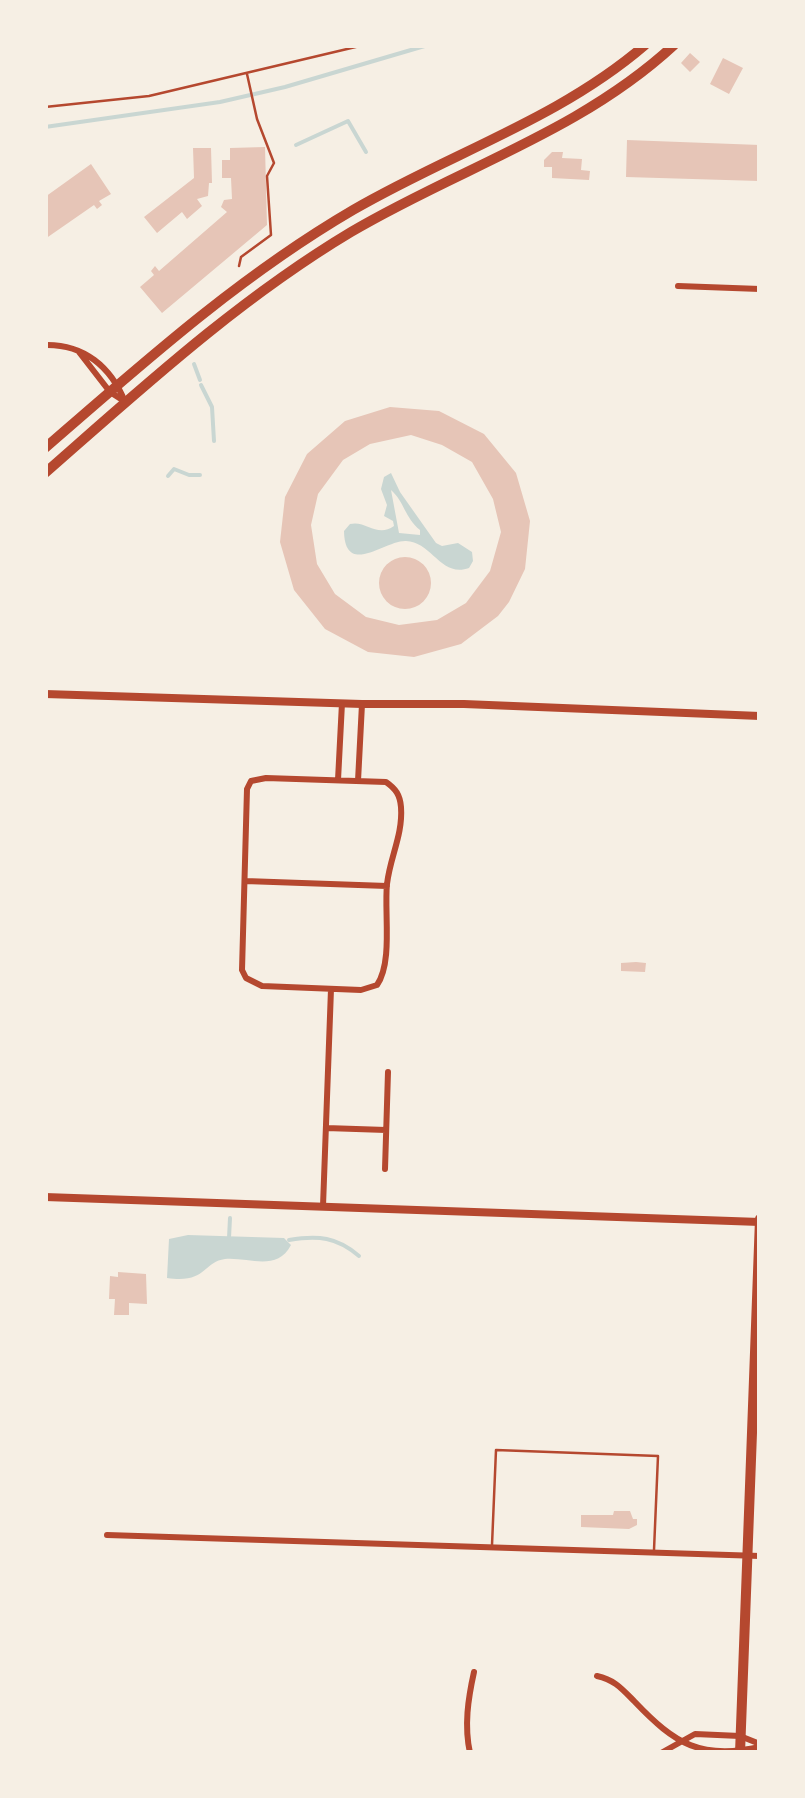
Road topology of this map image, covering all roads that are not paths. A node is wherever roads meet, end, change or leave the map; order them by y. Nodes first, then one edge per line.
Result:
1 (646, 45) edge
2 (674, 45) edge
3 (678, 286) dead end
4 (760, 289) edge
5 (45, 345) edge
6 (114, 388) junction
7 (125, 402) junction
8 (45, 448) edge
9 (45, 472) edge
10 (45, 694) edge
11 (342, 704) junction
12 (362, 704) junction
13 (760, 716) edge
14 (338, 780) junction
15 (358, 781) junction
16 (245, 881) junction
17 (387, 886) junction
18 (331, 989) junction
19 (388, 1072) dead end
20 (326, 1128) junction
21 (386, 1130) junction
22 (385, 1168) dead end
23 (45, 1197) edge
24 (323, 1206) junction
25 (760, 1220) edge
26 (106, 1535) dead end
27 (492, 1545) junction
28 (654, 1551) junction
29 (747, 1556) junction
30 (760, 1556) edge
31 (474, 1672) dead end
32 (597, 1676) dead end
33 (740, 1736) junction
34 (684, 1744) junction
35 (760, 1745) edge
36 (740, 1752) edge
37 (132, 1753) edge
38 (186, 1753) edge
39 (470, 1753) edge
40 (661, 1753) edge

1 - 6 main road
2 - 7 main road
3 - 4 street
5 - 6 street
6 - 7 street
6 - 8 main road
7 - 9 main road
10 - 11 street
11 - 12 street
11 - 14 street
12 - 13 street
12 - 15 street
14 - 15 street
14 - 16 street
15 - 17 street
16 - 17 street
16 - 18 street
17 - 18 street
18 - 20 street
19 - 21 street
20 - 21 street
20 - 24 street
21 - 22 street
23 - 24 street
24 - 25 street
25 - 29 main road
26 - 27 street
27 - 28 street
27 - 28 lane
28 - 29 street
29 - 30 street
29 - 33 main road
31 - 39 street
32 - 34 street
33 - 34 street
33 - 35 street
33 - 36 main road
34 - 36 street
34 - 40 street
35 - 36 street
37 - 38 street

